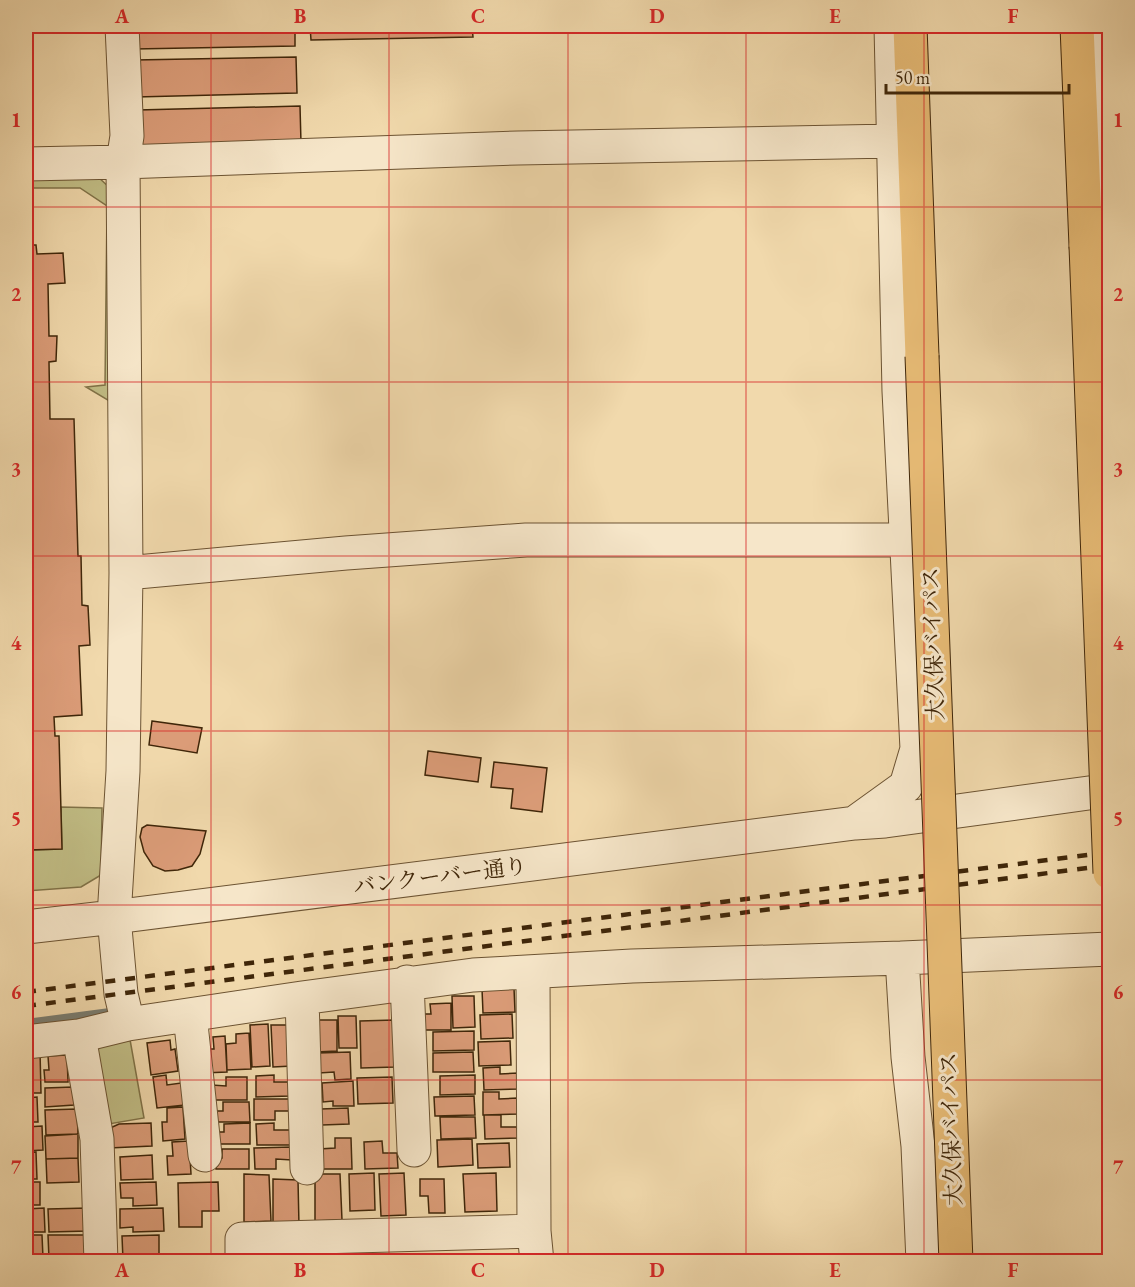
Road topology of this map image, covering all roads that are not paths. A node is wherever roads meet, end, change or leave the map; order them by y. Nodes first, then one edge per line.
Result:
1 (122, 26) edge
2 (891, 26) edge
3 (910, 26) edge
4 (1077, 26) edge
5 (1102, 26) edge
6 (1108, 138) edge
7 (893, 141) junction
8 (123, 162) junction
9 (26, 164) edge
10 (1098, 248) edge
11 (906, 540) junction
12 (126, 573) junction
13 (1110, 788) edge
14 (855, 823) junction
15 (1110, 873) edge
16 (114, 917) junction
17 (26, 927) edge
18 (1110, 948) edge
19 (902, 958) junction
20 (533, 972) junction
21 (407, 982) junction
22 (302, 998) junction
23 (190, 1015) junction
24 (128, 1024) junction
25 (79, 1036) junction
26 (26, 1042) edge
27 (414, 1150) dead end
28 (205, 1155) dead end
29 (308, 1168) dead end
30 (536, 1246) edge
31 (101, 1262) edge
32 (242, 1262) edge
33 (922, 1262) edge
34 (956, 1262) edge

1 - 8 street
2 - 7 street
3 - 34 highway, 大久保バイパス, bridge
4 - 10 highway
5 - 6 street
6 - 10 street
7 - 8 street
7 - 11 street
8 - 9 street
8 - 12 street
10 - 15 highway, bridge
11 - 12 street
11 - 14 street
12 - 16 street
13 - 14 street, バンクーバー通り
14 - 16 street, バンクーバー通り
16 - 17 street, バンクーバー通り
16 - 24 street
18 - 19 street
19 - 20 street
19 - 33 street
20 - 21 street
20 - 30 street
21 - 22 street
21 - 27 street
22 - 23 street
22 - 29 street
23 - 24 street
23 - 28 street
24 - 25 street
25 - 26 street
25 - 31 street
30 - 32 street

